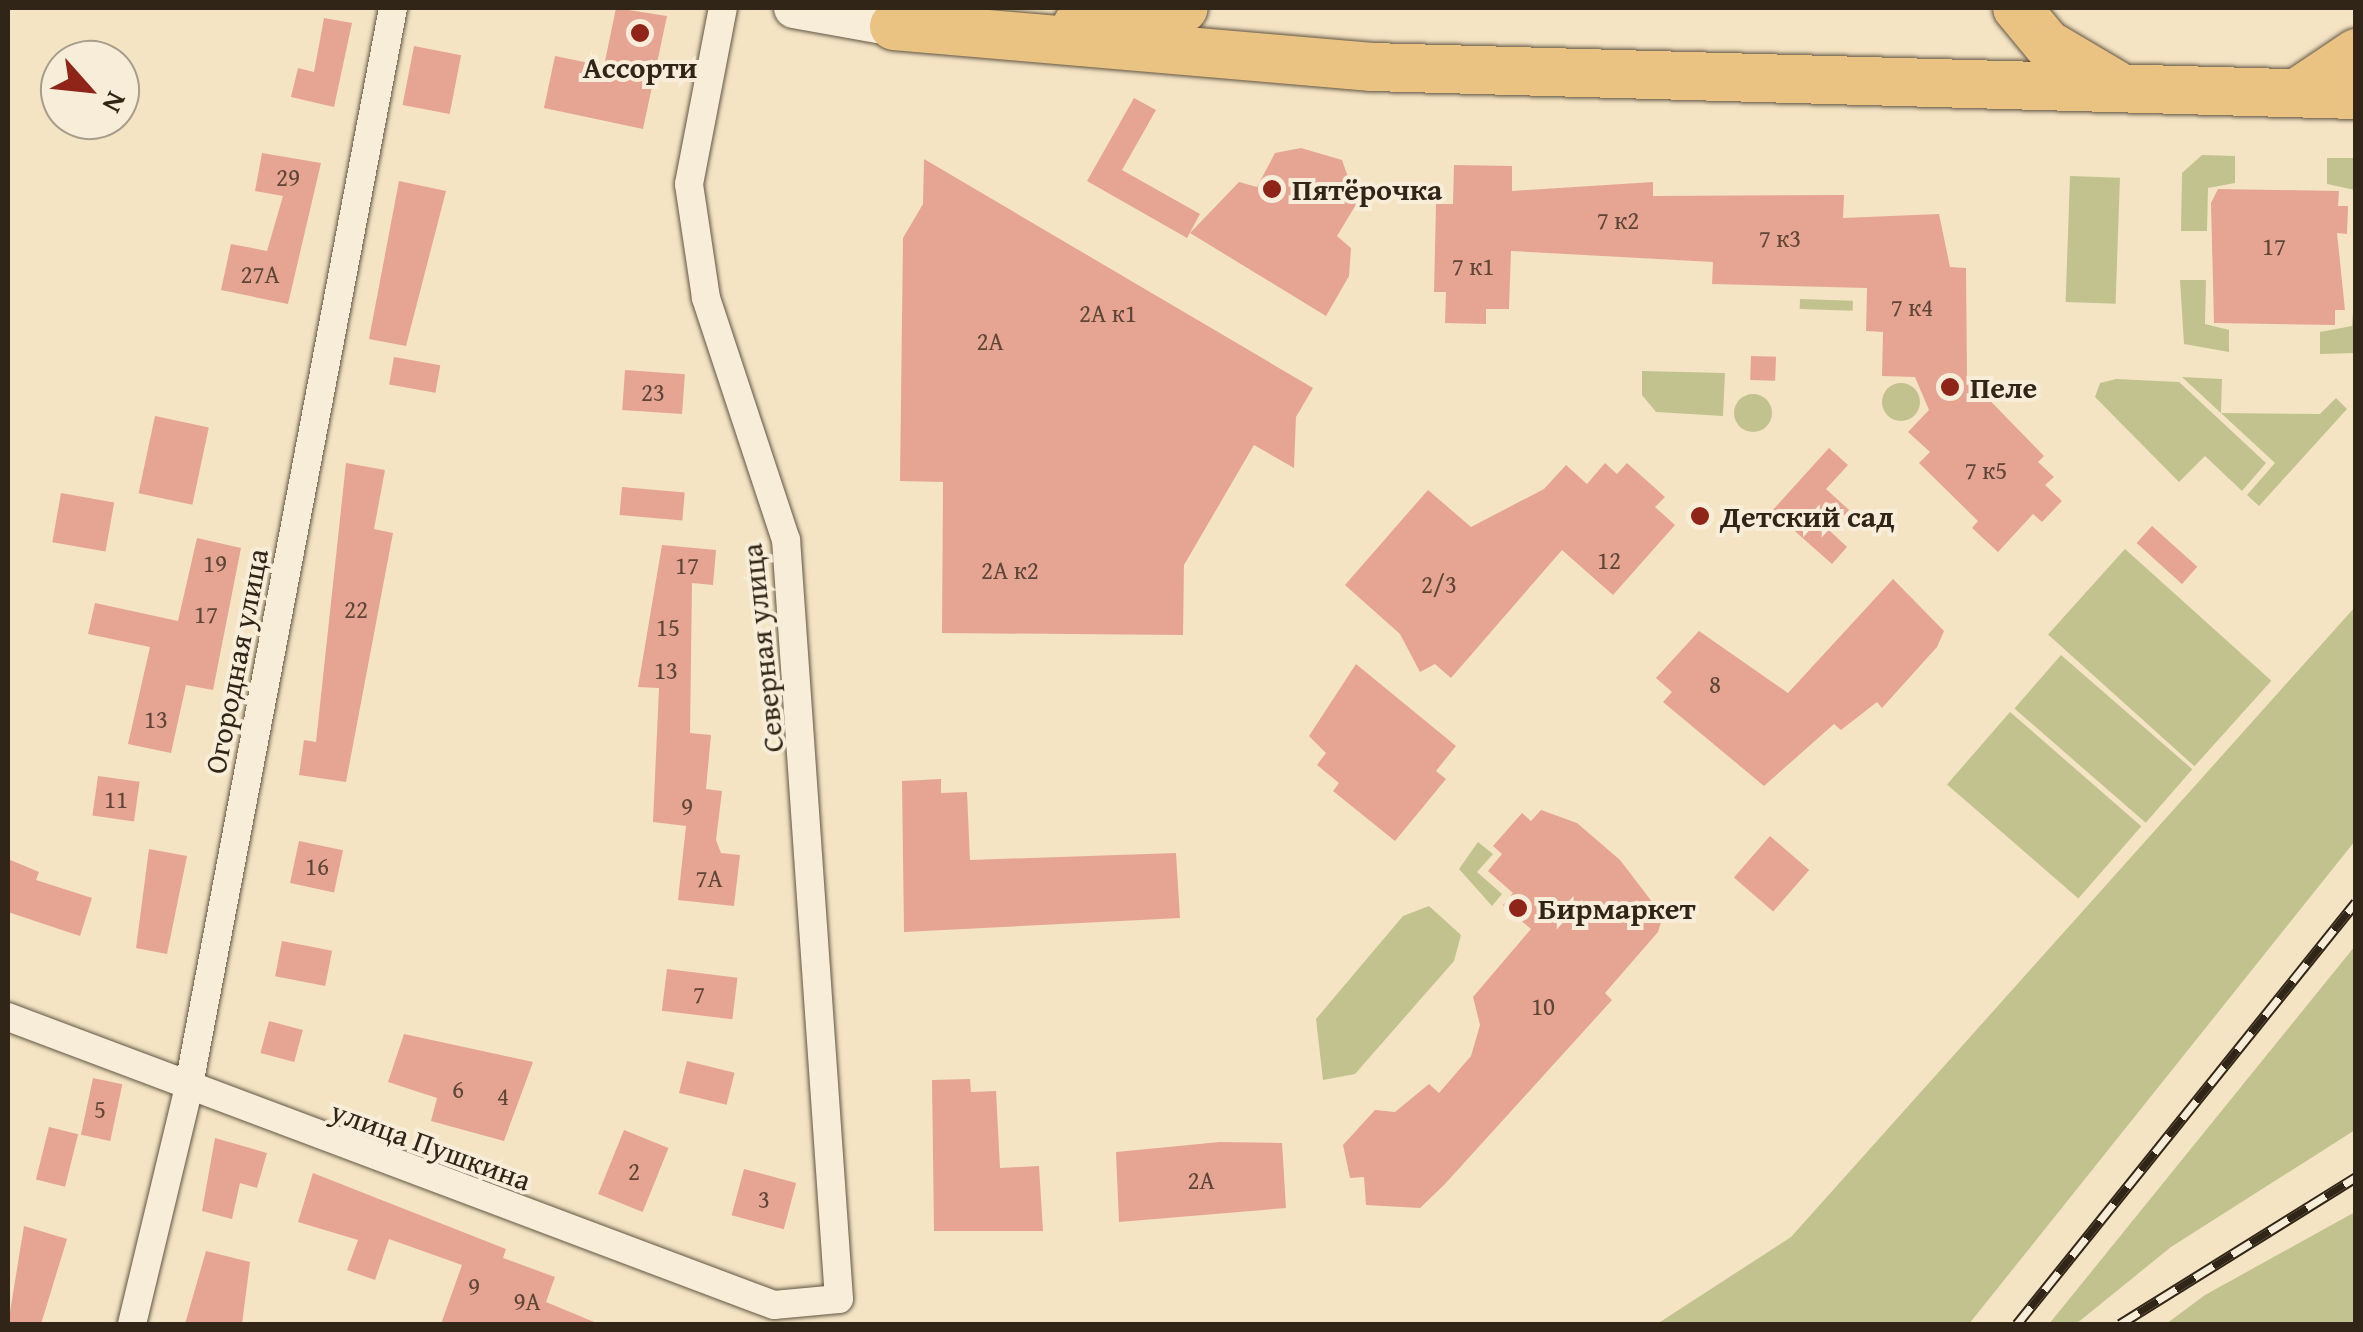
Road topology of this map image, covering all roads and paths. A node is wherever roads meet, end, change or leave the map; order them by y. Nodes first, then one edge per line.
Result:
1 (393, 8) edge
2 (723, 8) edge
3 (794, 8) edge
4 (1184, 8) edge
5 (2017, 8) edge
6 (894, 26) junction
7 (2356, 53) edge
8 (2122, 88) junction
9 (2298, 92) junction
10 (2356, 95) edge
11 (8, 1016) edge
12 (188, 1090) junction
13 (839, 1299) joint
14 (132, 1324) edge

1 - 12 street, Огородная улица
2 - 13 street, Северная улица
3 - 6 main road
4 - 6 highway
5 - 8 highway
6 - 8 highway
7 - 9 highway
8 - 9 highway
9 - 10 highway
11 - 12 street, улица Пушкина
12 - 13 street, улица Пушкина
12 - 14 street, Огородная улица

